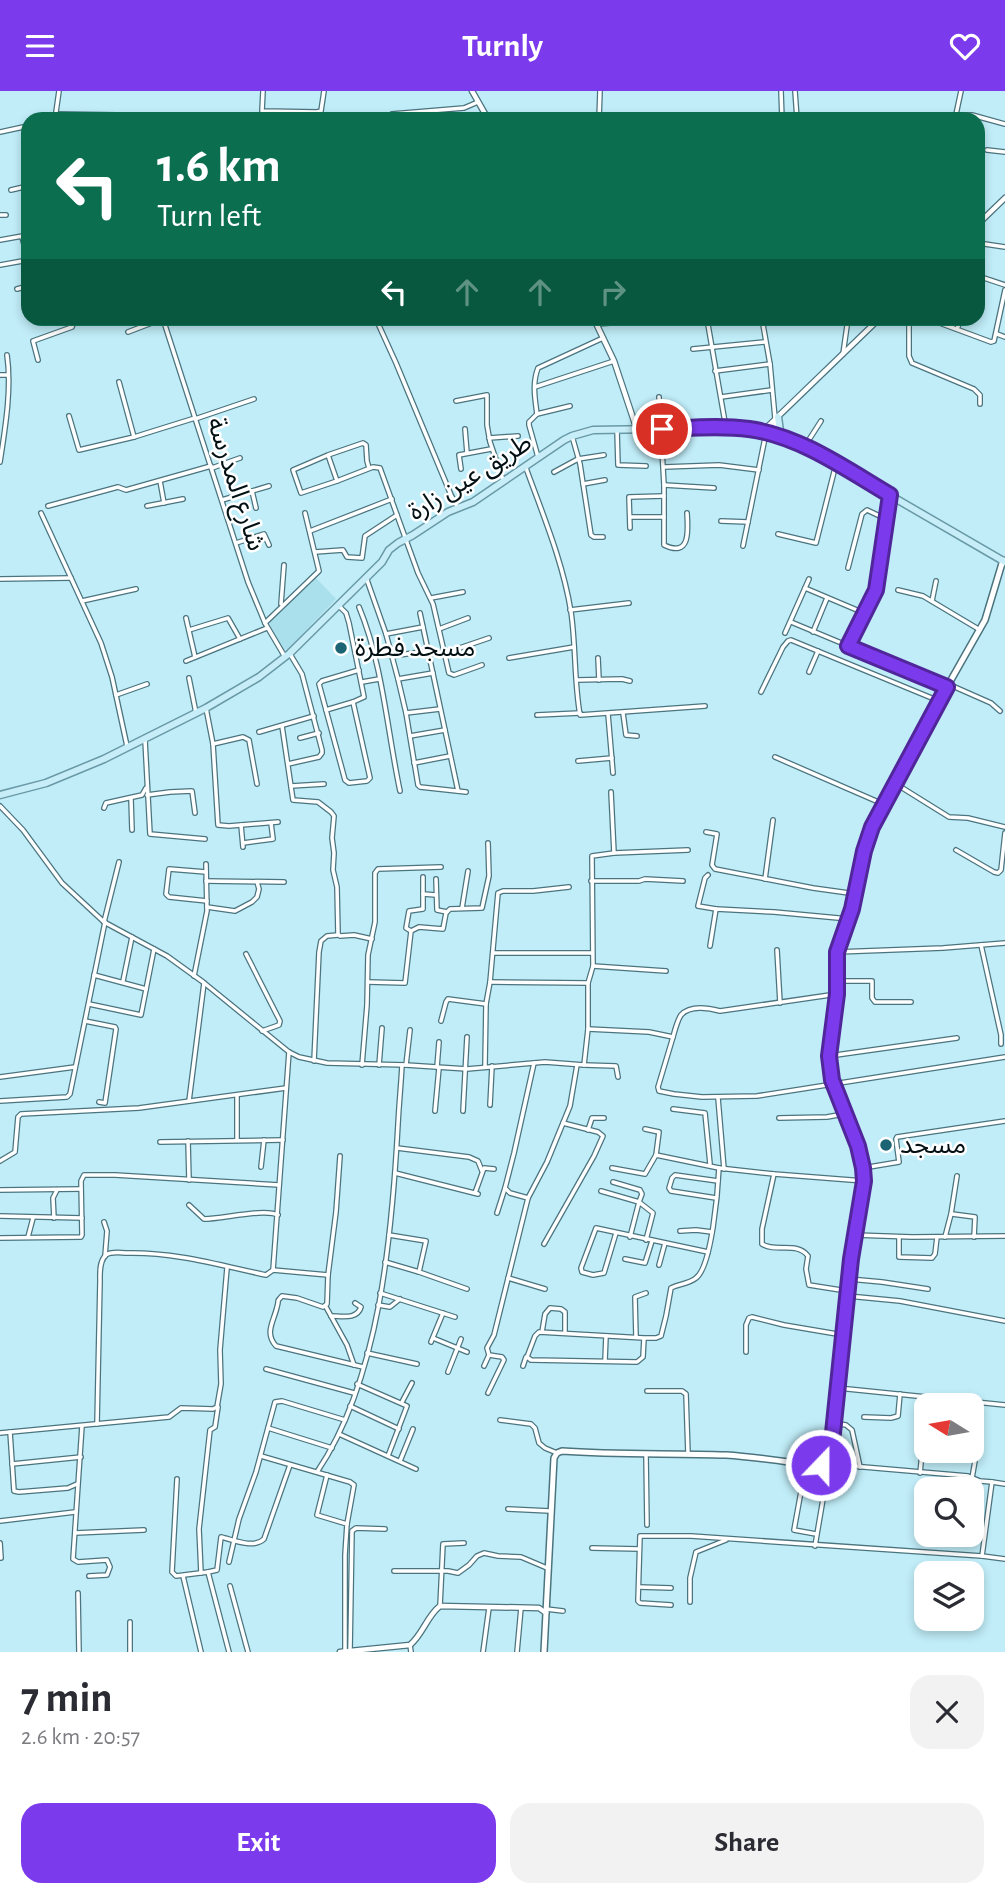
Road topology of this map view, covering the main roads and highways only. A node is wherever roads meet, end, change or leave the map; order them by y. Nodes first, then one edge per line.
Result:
1 (778, 417) road end
2 (790, 440) junction
3 (1004, 561) edge
4 (0, 795) edge
5 (544, 1652) edge

1 - 2 main road
2 - 3 main road, طريق عين زارة
2 - 4 main road, طريق عين زارة
3 - 5 main road

